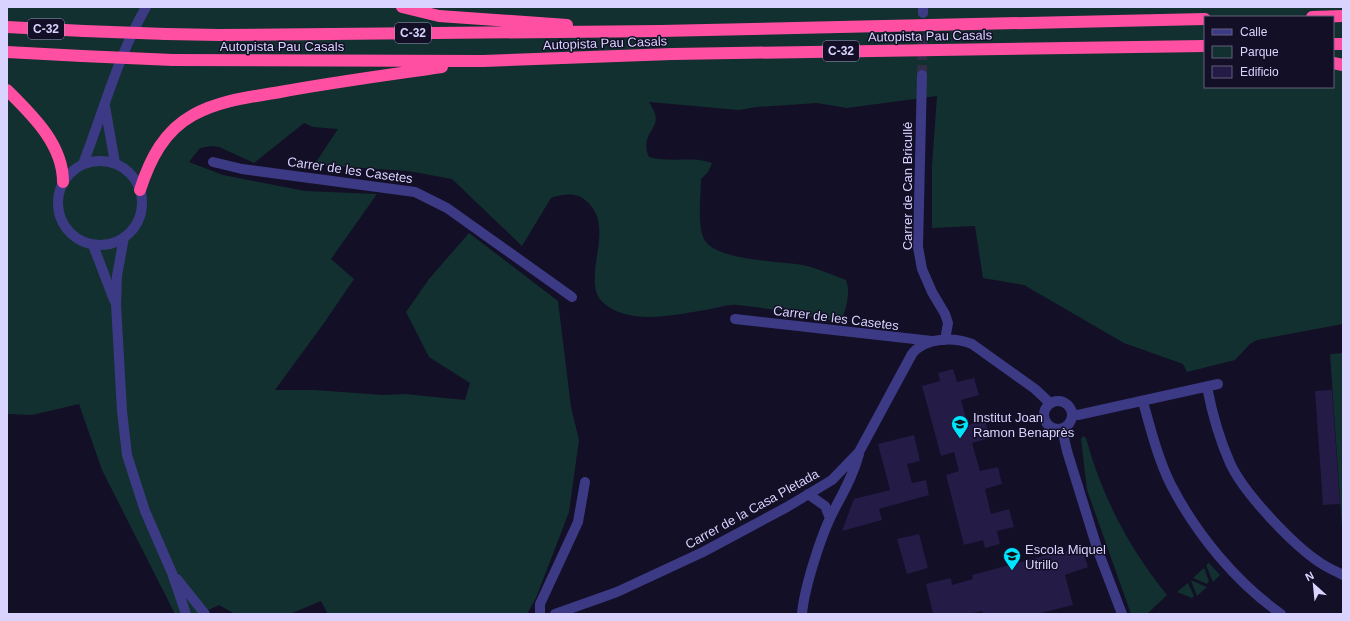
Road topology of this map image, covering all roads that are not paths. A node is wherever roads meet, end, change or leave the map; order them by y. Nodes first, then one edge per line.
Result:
1 (146, 7) edge
2 (402, 7) edge
3 (1204, 19) edge
4 (7, 27) edge
5 (660, 31) junction
6 (1203, 46) edge
7 (7, 52) edge
8 (483, 61) junction
9 (922, 75) tunnel mouth
10 (7, 90) edge
11 (105, 106) junction
12 (213, 162) dead end
13 (115, 163) junction
14 (83, 164) junction
15 (63, 182) junction
16 (140, 190) junction
17 (124, 237) junction
18 (92, 245) junction
19 (572, 297) dead end
20 (116, 304) junction
21 (735, 320) dead end
22 (940, 340) junction
23 (1218, 384) dead end
24 (1207, 387) junction
25 (1143, 402) junction
26 (1050, 403) junction
27 (1072, 414) junction
28 (1062, 429) junction
29 (859, 452) junction
30 (585, 482) dead end
31 (808, 494) junction
32 (830, 518) junction
33 (172, 573) junction
34 (1343, 575) edge
35 (186, 614) edge
36 (204, 614) edge
37 (540, 614) edge
38 (555, 614) edge
39 (802, 614) edge
40 (1122, 614) edge
41 (1281, 614) edge

1 - 11 street
2 - 5 highway
3 - 5 highway, Autopista Pau Casals / C-32
4 - 5 highway, Autopista Pau Casals / C-32, bridge
6 - 8 highway, Autopista Pau Casals / C-32
7 - 8 highway, Autopista Pau Casals / C-32, bridge
8 - 16 highway
9 - 22 street, Carrer de Can Bricullé
10 - 15 highway
11 - 13 street
11 - 14 street
12 - 19 street, Carrer de les Casetes
13 - 14 street
13 - 16 street
14 - 15 street
15 - 18 street
16 - 17 street
17 - 18 street
17 - 20 street
18 - 20 street
20 - 33 street
21 - 22 street, Carrer de les Casetes
22 - 26 street, Carrer de les Casetes
22 - 29 street, Carrer de la Casa Pletada
23 - 24 street
24 - 25 street
24 - 34 street
25 - 27 street
25 - 41 street
26 - 27 street
26 - 28 street
27 - 28 street
28 - 40 street
29 - 31 street, Carrer de la Casa Pletada
29 - 32 street
30 - 37 street
31 - 32 street
31 - 38 street, Carrer de la Casa Pletada
32 - 39 street
33 - 35 street
33 - 36 street

